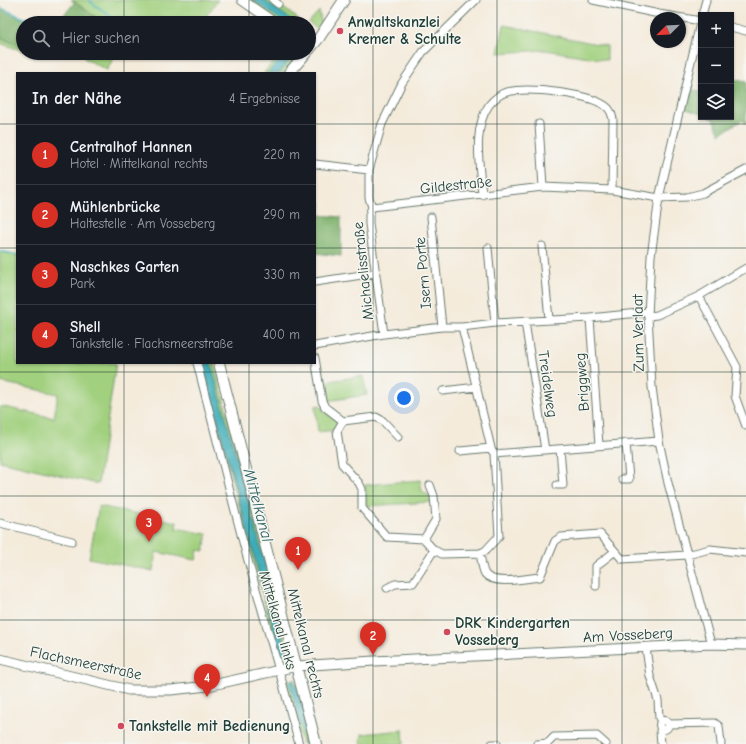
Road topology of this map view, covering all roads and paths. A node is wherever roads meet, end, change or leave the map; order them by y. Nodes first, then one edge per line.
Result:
1 (242, 0) edge
2 (344, 0) edge
3 (476, 0) edge
4 (593, 0) edge
5 (706, 0) edge
6 (703, 12) edge
7 (264, 16) edge
8 (698, 20) edge
9 (734, 28) edge
10 (746, 30) edge
11 (698, 34) edge
12 (316, 42) edge
13 (300, 60) edge
14 (290, 72) edge
15 (539, 124) dead end
16 (316, 164) edge
17 (369, 170) junction
18 (746, 170) edge
19 (543, 188) junction
20 (612, 190) junction
21 (482, 195) junction
22 (659, 198) junction
23 (372, 207) junction
24 (431, 218) dead end
25 (542, 246) dead end
26 (488, 248) dead end
27 (746, 268) edge
28 (375, 273) junction
29 (316, 282) edge
30 (699, 296) junction
31 (648, 314) junction
32 (590, 318) junction
33 (549, 319) junction
34 (525, 322) junction
35 (496, 323) junction
36 (442, 327) junction
37 (462, 327) junction
38 (384, 334) junction
39 (316, 346) edge
40 (197, 364) edge
41 (219, 364) edge
42 (316, 364) edge
43 (476, 387) junction
44 (443, 391) dead end
45 (343, 421) junction
46 (746, 426) edge
47 (398, 437) dead end
48 (659, 441) junction
49 (626, 443) junction
50 (599, 445) junction
51 (560, 449) junction
52 (545, 450) junction
53 (460, 451) dead end
54 (492, 451) junction
55 (622, 479) dead end
56 (430, 485) dead end
57 (557, 485) dead end
58 (0, 523) edge
59 (424, 539) junction
60 (72, 541) dead end
61 (434, 550) junction
62 (614, 552) junction
63 (480, 553) junction
64 (746, 553) edge
65 (687, 554) junction
66 (596, 586) dead end
67 (387, 588) dead end
68 (711, 644) junction
69 (746, 645) edge
70 (646, 648) junction
71 (0, 660) edge
72 (287, 668) junction
73 (665, 722) junction
74 (299, 744) edge
75 (316, 744) edge
76 (492, 744) edge
77 (497, 744) edge
78 (537, 744) edge
79 (606, 744) edge
80 (661, 744) edge
81 (721, 744) edge

1 - 7 street
2 - 12 main road
3 - 17 street, Michaelisstraße
4 - 8 street
5 - 6 street
9 - 10 street
11 - 22 street, Zum Verlaat
13 - 14 main road
15 - 19 street
16 - 17 street
17 - 23 street, Michaelisstraße
18 - 22 street, Gildestraße
19 - 20 street, Gildestraße
19 - 21 street, Gildestraße
20 - 21 street
20 - 22 street, Gildestraße
21 - 23 street, Gildestraße
22 - 31 street, Zum Verlaat
23 - 28 street, Michaelisstraße
24 - 36 street, Isern Porte
25 - 33 street
26 - 35 street
27 - 30 street, Isern Porte
28 - 29 street
28 - 38 street, Michaelisstraße
30 - 31 street, Isern Porte
30 - 46 street
31 - 32 street, Isern Porte
31 - 48 street, Zum Verlaat
32 - 33 street, Isern Porte
32 - 50 street, Briggweg
33 - 34 street, Isern Porte
34 - 35 street, Isern Porte
34 - 52 street, Treidelweg
35 - 37 street, Isern Porte
36 - 37 street, Isern Porte
36 - 38 street, Isern Porte
37 - 43 street
38 - 39 street, Isern Porte
40 - 72 street, Mittelkanal links
41 - 72 main road, Mittelkanal rechts
42 - 45 street
43 - 44 street
43 - 54 street
45 - 47 street
45 - 59 street
48 - 49 street
48 - 65 street, Zum Verlaat
49 - 50 street
49 - 55 street
50 - 51 street
51 - 52 street
51 - 57 street
52 - 54 street
53 - 54 street
54 - 63 street
56 - 59 street
58 - 60 street
59 - 61 street
61 - 63 street
61 - 67 street
62 - 63 street
62 - 65 street
62 - 66 street
64 - 65 street
65 - 68 street, Zum Verlaat
68 - 69 street, Am Vosseberg
68 - 70 street, Am Vosseberg
70 - 72 street, Am Vosseberg
70 - 73 street
71 - 72 street, Flachsmeerstraße
72 - 74 street, Mittelkanal links
72 - 75 main road, Mittelkanal rechts
73 - 80 street
73 - 81 street
76 - 77 street
78 - 79 street

